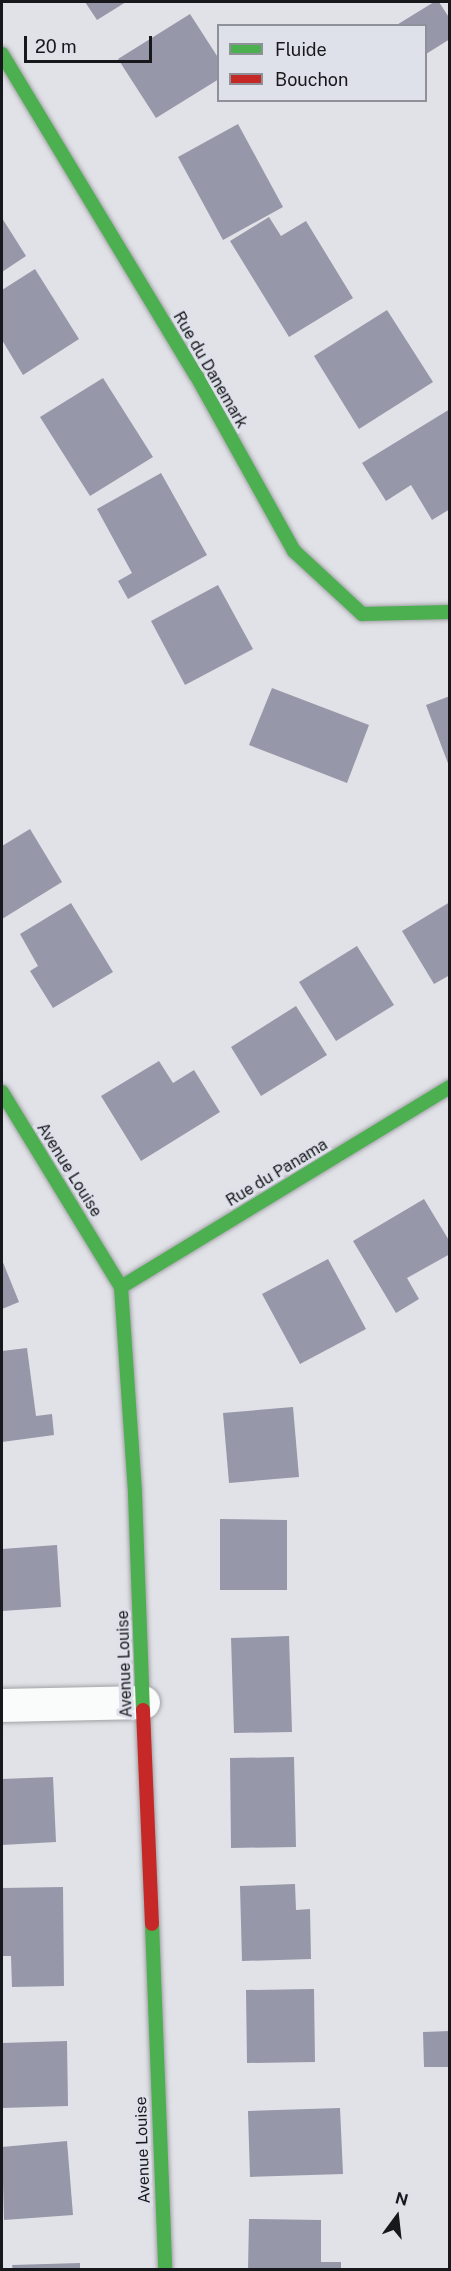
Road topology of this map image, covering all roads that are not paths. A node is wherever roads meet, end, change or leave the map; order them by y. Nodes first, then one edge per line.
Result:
1 (2, 54) edge
2 (450, 612) edge
3 (450, 1087) edge
4 (2, 1092) edge
5 (121, 1287) junction
6 (143, 1702) junction
7 (2, 1705) edge
8 (165, 2270) edge

1 - 2 street, Rue du Danemark
3 - 5 street, Rue du Panama
4 - 5 street, Avenue Louise
5 - 6 street, Avenue Louise
6 - 7 street
6 - 8 street, Avenue Louise

